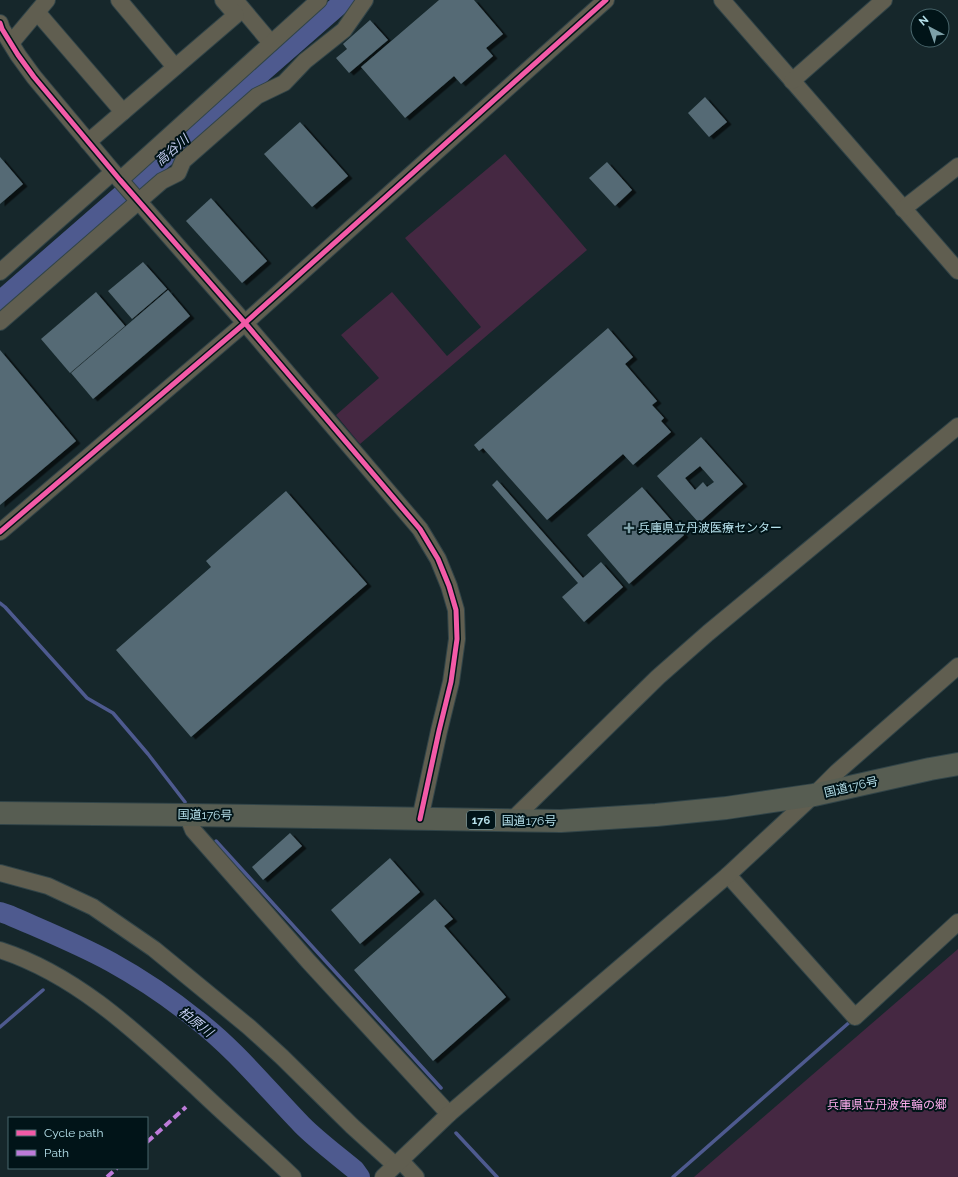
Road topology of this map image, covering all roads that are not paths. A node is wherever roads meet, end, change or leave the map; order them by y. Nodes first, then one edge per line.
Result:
1 (47, 0) edge
2 (119, 0) edge
3 (223, 0) edge
4 (235, 0) edge
5 (319, 0) edge
6 (365, 0) edge
7 (606, 0) edge
8 (722, 0) edge
9 (884, 0) edge
10 (37, 12) junction
11 (1, 27) edge
12 (11, 43) junction
13 (272, 43) junction
14 (175, 67) junction
15 (792, 81) junction
16 (123, 112) junction
17 (88, 142) junction
18 (958, 166) edge
19 (117, 176) junction
20 (136, 199) junction
21 (903, 209) junction
22 (958, 271) edge
23 (0, 272) edge
24 (0, 322) edge
25 (245, 324) junction
26 (958, 426) edge
27 (0, 532) edge
28 (958, 666) edge
29 (958, 764) edge
30 (814, 795) junction
31 (0, 814) edge
32 (187, 815) junction
33 (420, 819) junction
34 (511, 821) junction
35 (0, 873) edge
36 (728, 875) junction
37 (958, 922) edge
38 (0, 950) edge
39 (449, 1114) junction
40 (398, 1163) junction
41 (293, 1177) edge
42 (383, 1177) edge
43 (416, 1177) edge

1 - 10 street
2 - 14 street
3 - 14 street
4 - 13 street
5 - 13 street
6 - 20 street
7 - 25 street
8 - 15 street
9 - 15 street
10 - 12 street
10 - 16 street
11 - 12 street
12 - 17 street
13 - 19 street
14 - 16 street
15 - 21 street
16 - 17 street
17 - 19 street
18 - 21 street
19 - 20 street
19 - 23 street
20 - 24 street
20 - 25 street
21 - 22 street
25 - 27 street
25 - 33 street
26 - 34 street
28 - 30 street
29 - 30 highway, 国道176号 / 176
30 - 34 highway, 国道176号 / 176
30 - 36 street
31 - 32 highway, 国道176号 / 176
32 - 33 highway, 国道176号 / 176
32 - 39 street
33 - 34 highway, 国道176号 / 176
35 - 40 street
36 - 37 street
36 - 39 street
38 - 41 street
39 - 40 street
40 - 42 street
40 - 43 street

